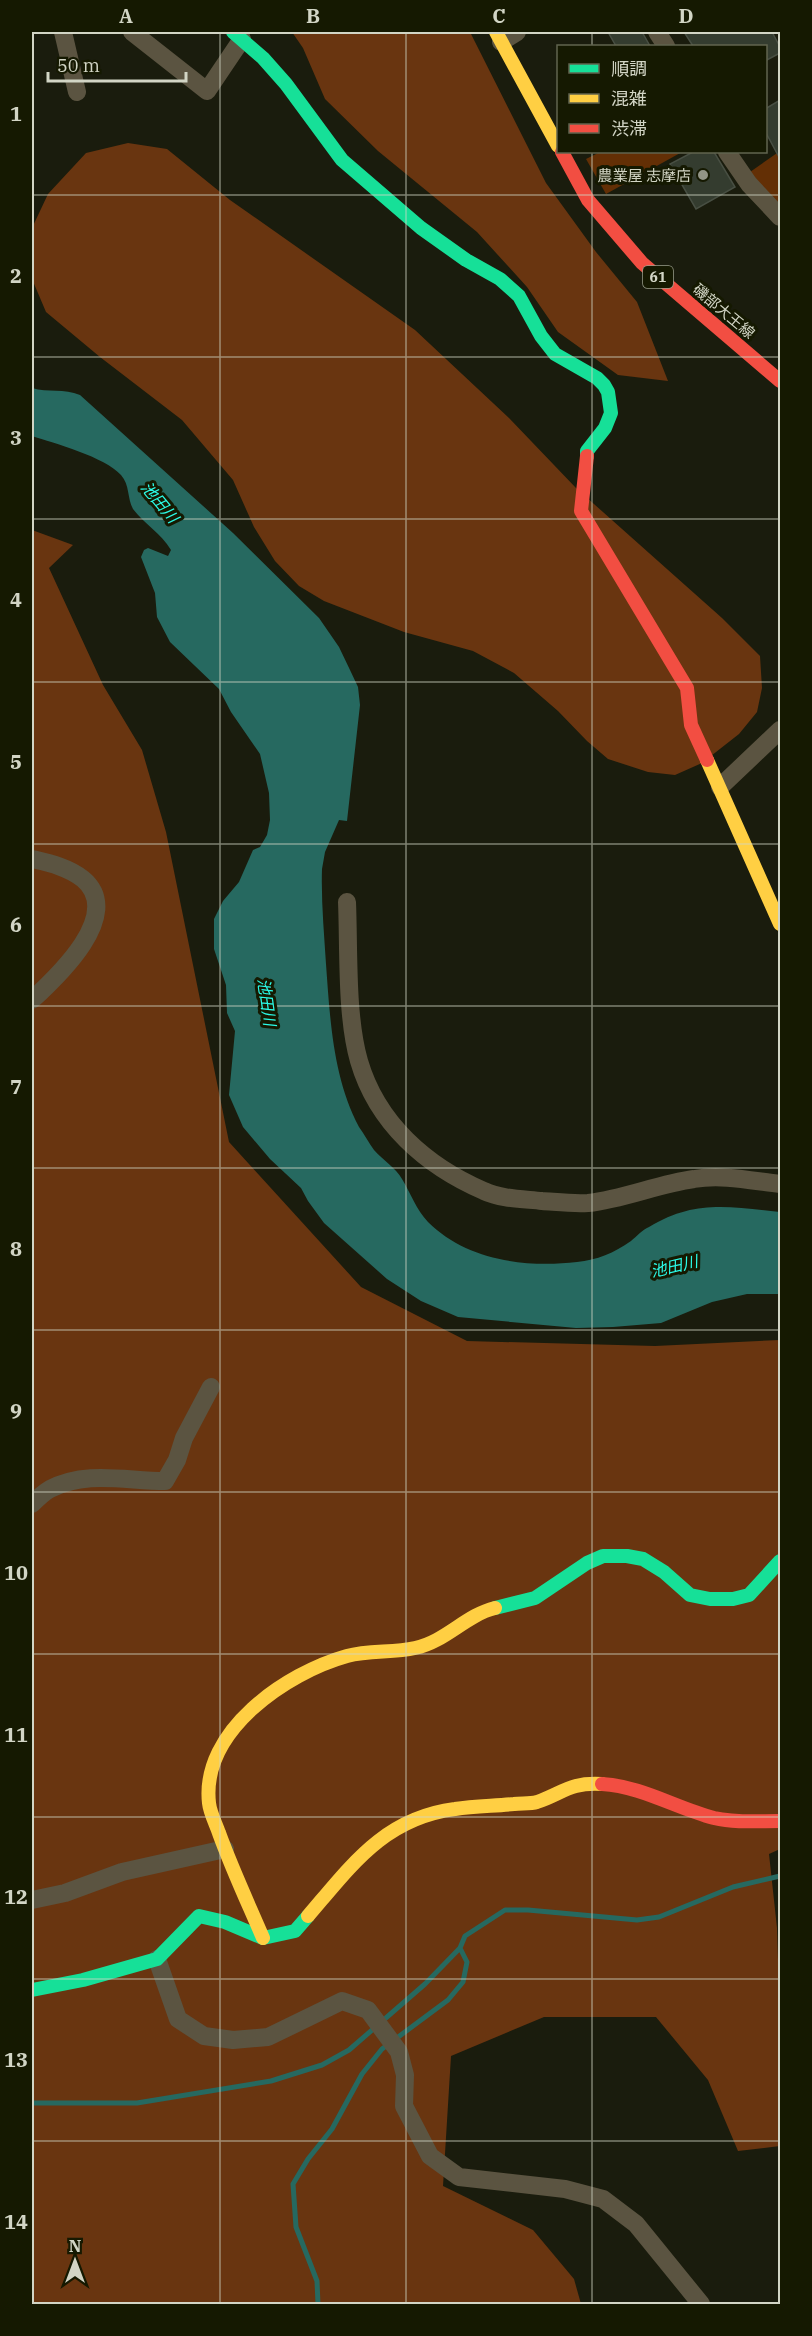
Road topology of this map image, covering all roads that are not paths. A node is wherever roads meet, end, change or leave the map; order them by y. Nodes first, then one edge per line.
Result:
1 (63, 32) edge
2 (132, 32) edge
3 (517, 32) edge
4 (657, 32) edge
5 (237, 35) edge
6 (498, 37) edge
7 (665, 45) edge
8 (77, 92) dead end
9 (557, 144) edge
10 (562, 153) edge
11 (728, 153) edge
12 (780, 218) edge
13 (780, 381) edge
14 (780, 730) edge
15 (720, 787) junction
16 (32, 858) edge
17 (347, 902) dead end
18 (780, 924) edge
19 (32, 1000) edge
20 (780, 1184) edge
21 (211, 1388) dead end
22 (32, 1504) edge
23 (780, 1561) edge
24 (780, 1821) edge
25 (225, 1849) junction
26 (32, 1900) edge
27 (263, 1938) junction
28 (157, 1959) junction
29 (32, 1990) edge
30 (701, 2304) edge

1 - 8 street
2 - 5 street
3 - 6 street
4 - 7 street
5 - 15 street
6 - 9 street
10 - 13 street, 磯部大王線 / 61
11 - 12 street
14 - 15 street
15 - 18 street
16 - 19 street
17 - 20 street
21 - 22 street
23 - 25 street
24 - 27 street
25 - 26 street
25 - 27 street
27 - 28 street
28 - 29 street
28 - 30 street

